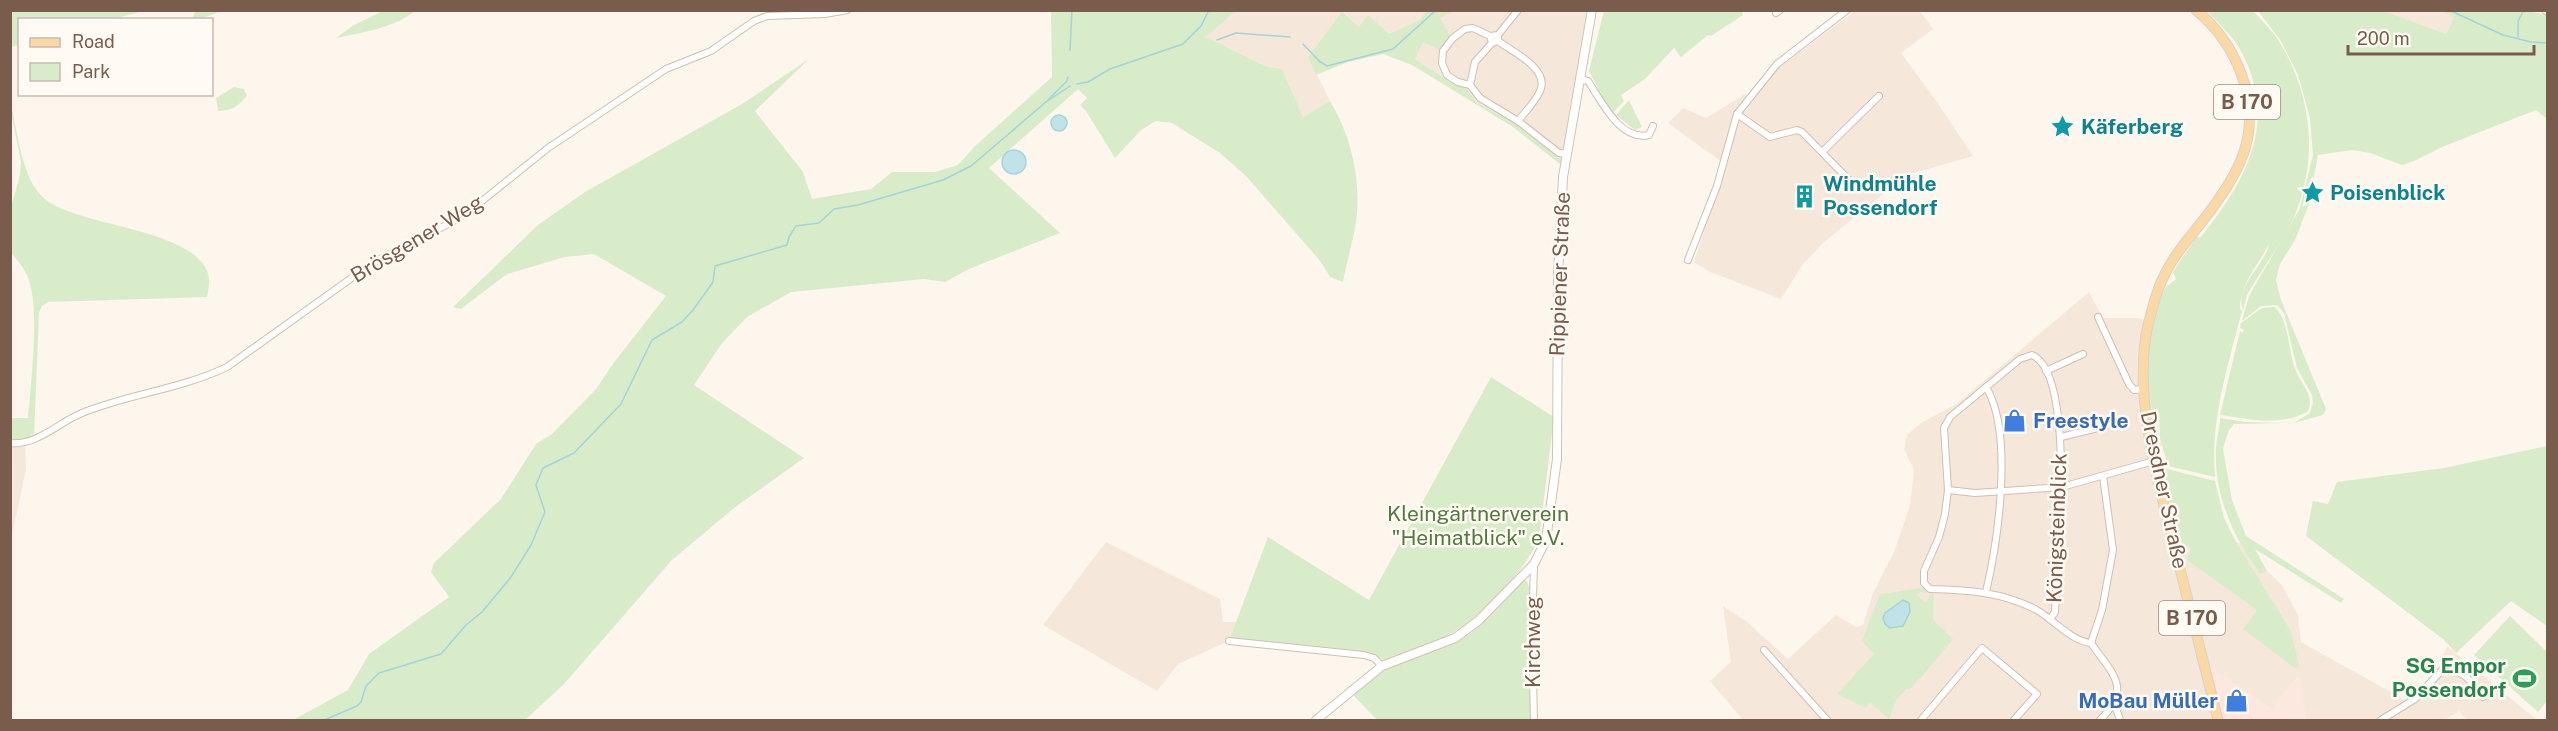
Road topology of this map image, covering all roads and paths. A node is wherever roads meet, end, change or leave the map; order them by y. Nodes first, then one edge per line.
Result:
1 (847, 10) edge
2 (1518, 10) edge
3 (1592, 10) edge
4 (1847, 10) edge
5 (2196, 10) edge
6 (1495, 39) junction
7 (1579, 78) junction
8 (1470, 85) junction
9 (1879, 96) dead end
10 (1737, 114) junction
11 (1518, 121) junction
12 (1653, 126) dead end
13 (1822, 152) junction
14 (1566, 154) junction
15 (1910, 180) dead end
16 (1688, 260) dead end
17 (2098, 317) dead end
18 (2083, 354) dead end
19 (2046, 371) junction
20 (1986, 387) junction
21 (2144, 389) junction
22 (2102, 427) dead end
23 (2061, 437) junction
24 (10, 443) edge
25 (2154, 461) junction
26 (2103, 476) junction
27 (2062, 487) junction
28 (1948, 490) junction
29 (2000, 491) junction
30 (1534, 564) junction
31 (1986, 592) junction
32 (2051, 618) junction
33 (1229, 641) dead end
34 (2091, 643) junction
35 (1764, 650) dead end
36 (1382, 666) junction
37 (2483, 697) dead end
38 (2115, 705) junction
39 (1316, 720) edge
40 (1534, 720) edge
41 (1827, 720) edge
42 (1921, 720) edge
43 (2014, 720) edge
44 (2100, 720) edge
45 (2120, 720) edge
46 (2217, 720) edge
47 (2381, 720) edge

1 - 24 street, Brösgener Weg
2 - 6 street
3 - 7 street, Rippiener Straße
4 - 10 street
5 - 21 main road, Dresdner Straße / B 170
6 - 8 street
6 - 8 street
6 - 11 street
7 - 12 street
7 - 14 street, Rippiener Straße
8 - 11 street
9 - 13 street
10 - 13 street
10 - 16 street
11 - 14 street
13 - 15 street
14 - 30 street, Rippiener Straße
17 - 21 street
18 - 19 street
19 - 20 street
19 - 23 street, Königsteinblick
20 - 28 street
20 - 29 street
21 - 25 main road, Dresdner Straße / B 170
22 - 23 street, Königsteinblick
23 - 27 street, Königsteinblick
25 - 26 street
25 - 46 main road, Dresdner Straße / B 170
26 - 27 street
26 - 34 street
27 - 29 street
27 - 32 street, Königsteinblick
28 - 29 street
28 - 31 street
29 - 31 street
30 - 36 street, Rippiener Straße
30 - 40 street, Kirchweg
31 - 32 street
32 - 34 street
33 - 36 street
34 - 38 street
35 - 41 street
36 - 39 street, Rippiener Straße
37 - 47 street
38 - 44 street
38 - 45 street
42 - 43 street

